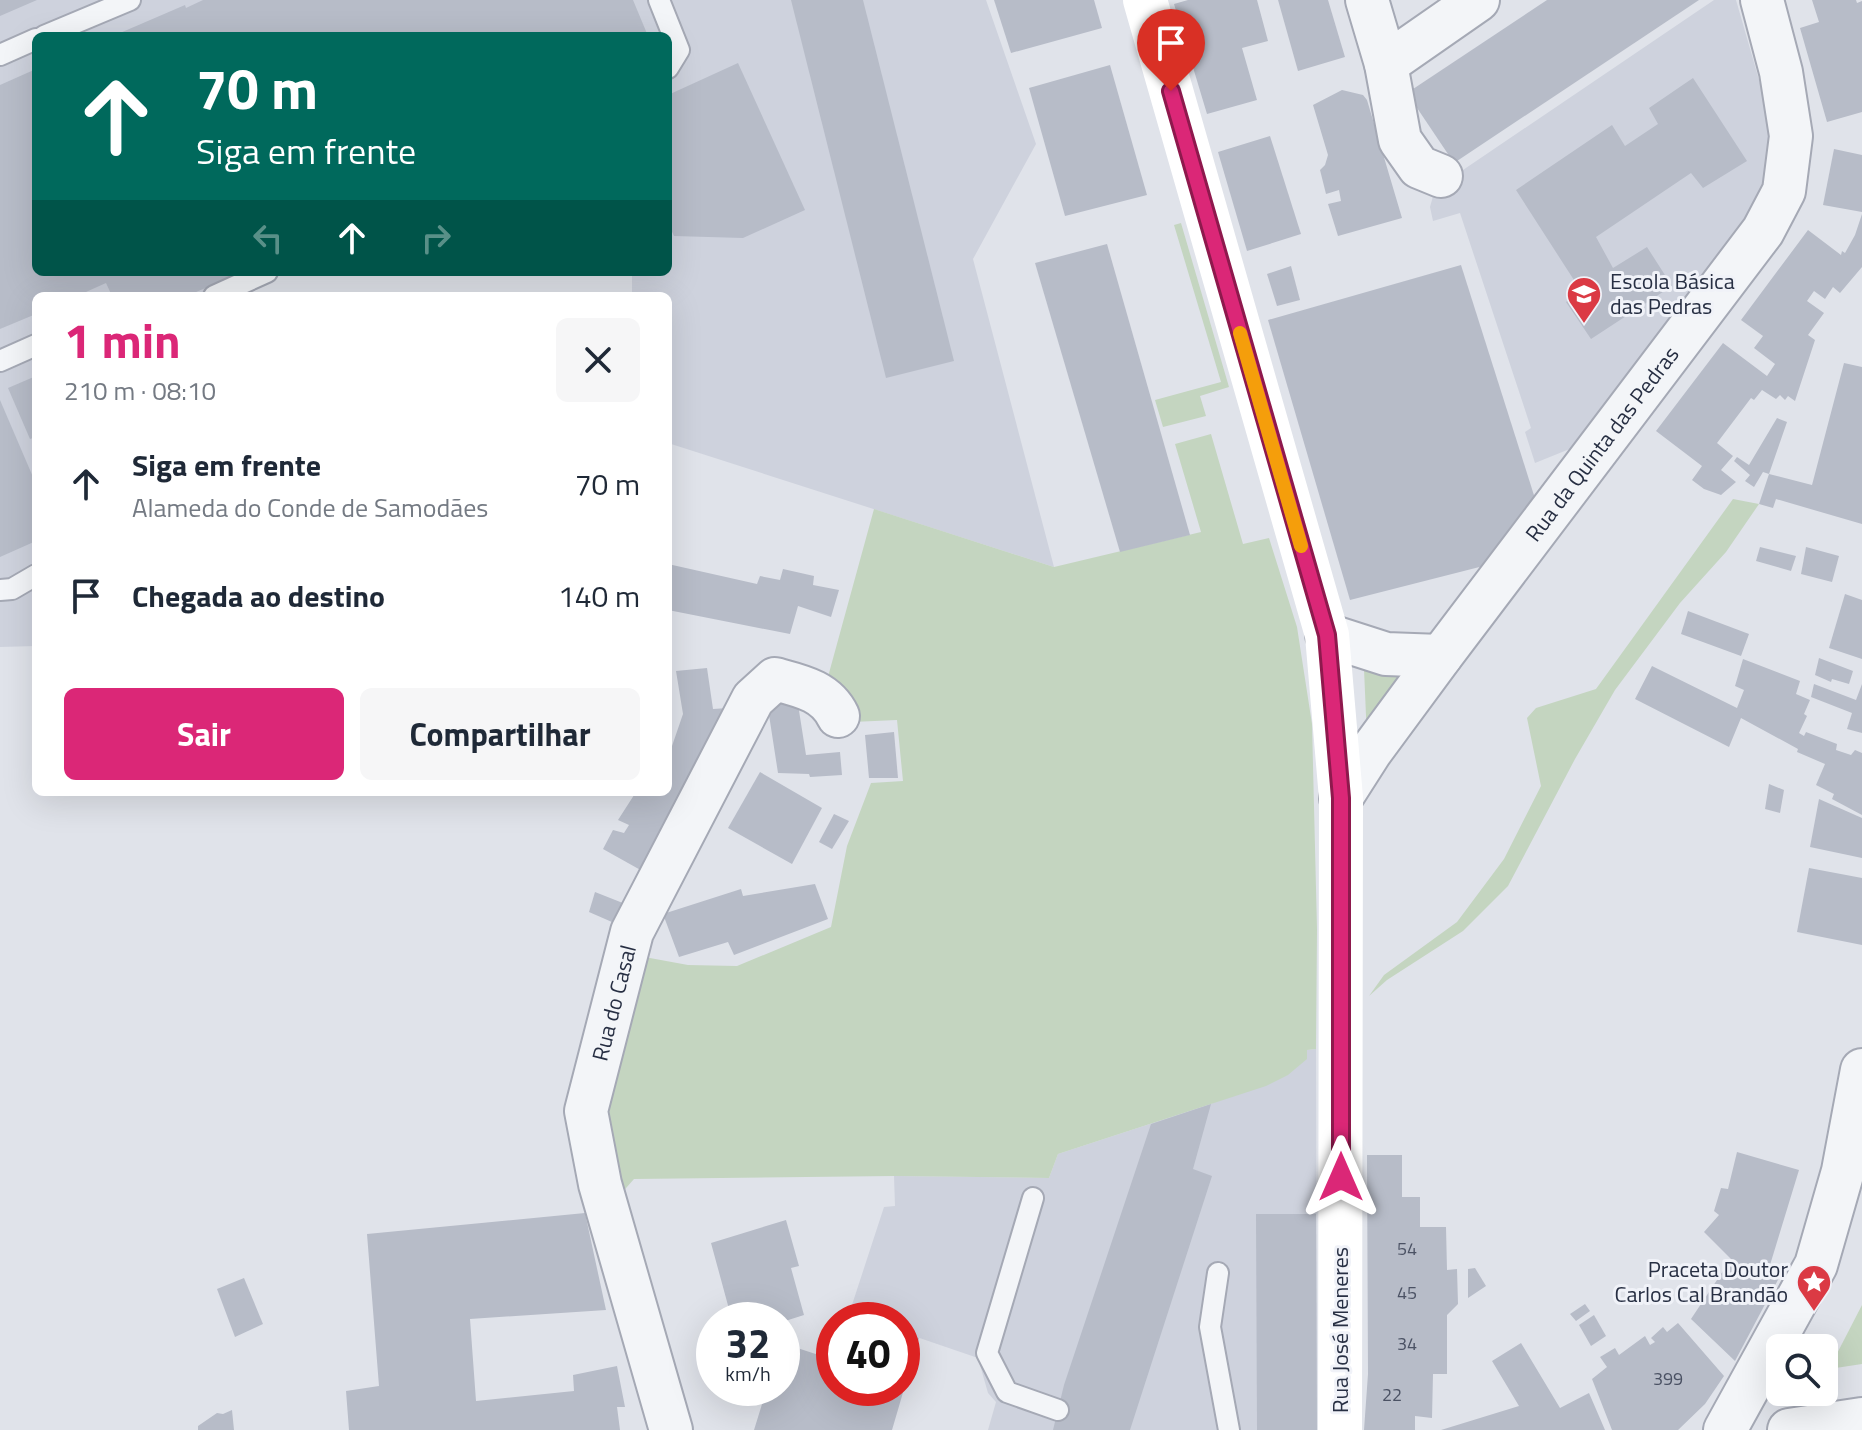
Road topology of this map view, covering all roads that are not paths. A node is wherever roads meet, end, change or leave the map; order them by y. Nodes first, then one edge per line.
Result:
1 (130, 0) edge
2 (659, 0) edge
3 (1145, 0) edge
4 (1367, 0) edge
5 (1478, 0) edge
6 (1762, 0) edge
7 (54, 32) edge
8 (672, 32) edge
9 (672, 32) edge
10 (32, 41) edge
11 (0, 55) edge
12 (672, 61) edge
13 (1386, 64) junction
14 (1441, 176) dead end
15 (258, 276) edge
16 (223, 292) edge
17 (32, 347) edge
18 (0, 361) edge
19 (32, 577) edge
20 (0, 590) edge
21 (1327, 635) junction
22 (1441, 656) junction
23 (838, 716) dead end
24 (1341, 798) junction
25 (1862, 1070) edge
26 (1033, 1198) dead end
27 (1846, 1225) edge
28 (1218, 1273) dead end
29 (1058, 1410) dead end
30 (1862, 1419) edge
31 (671, 1430) edge
32 (1229, 1430) edge
33 (1340, 1430) edge
34 (1725, 1430) edge
35 (1789, 1430) edge

1 - 7 lane
2 - 8 lane
3 - 21 street, Rua José Meneres
4 - 13 street
5 - 13 street
6 - 22 street, Rua da Quinta das Pedras
9 - 12 lane
10 - 11 lane
13 - 14 street
15 - 16 lane
17 - 18 lane
19 - 20 lane
21 - 22 street
21 - 24 street, Rua José Meneres
22 - 24 street, Rua da Quinta das Pedras
23 - 31 street, Rua do Casal
24 - 33 street, Rua José Meneres
25 - 27 street
26 - 29 lane
27 - 34 street
28 - 32 lane
30 - 35 street

